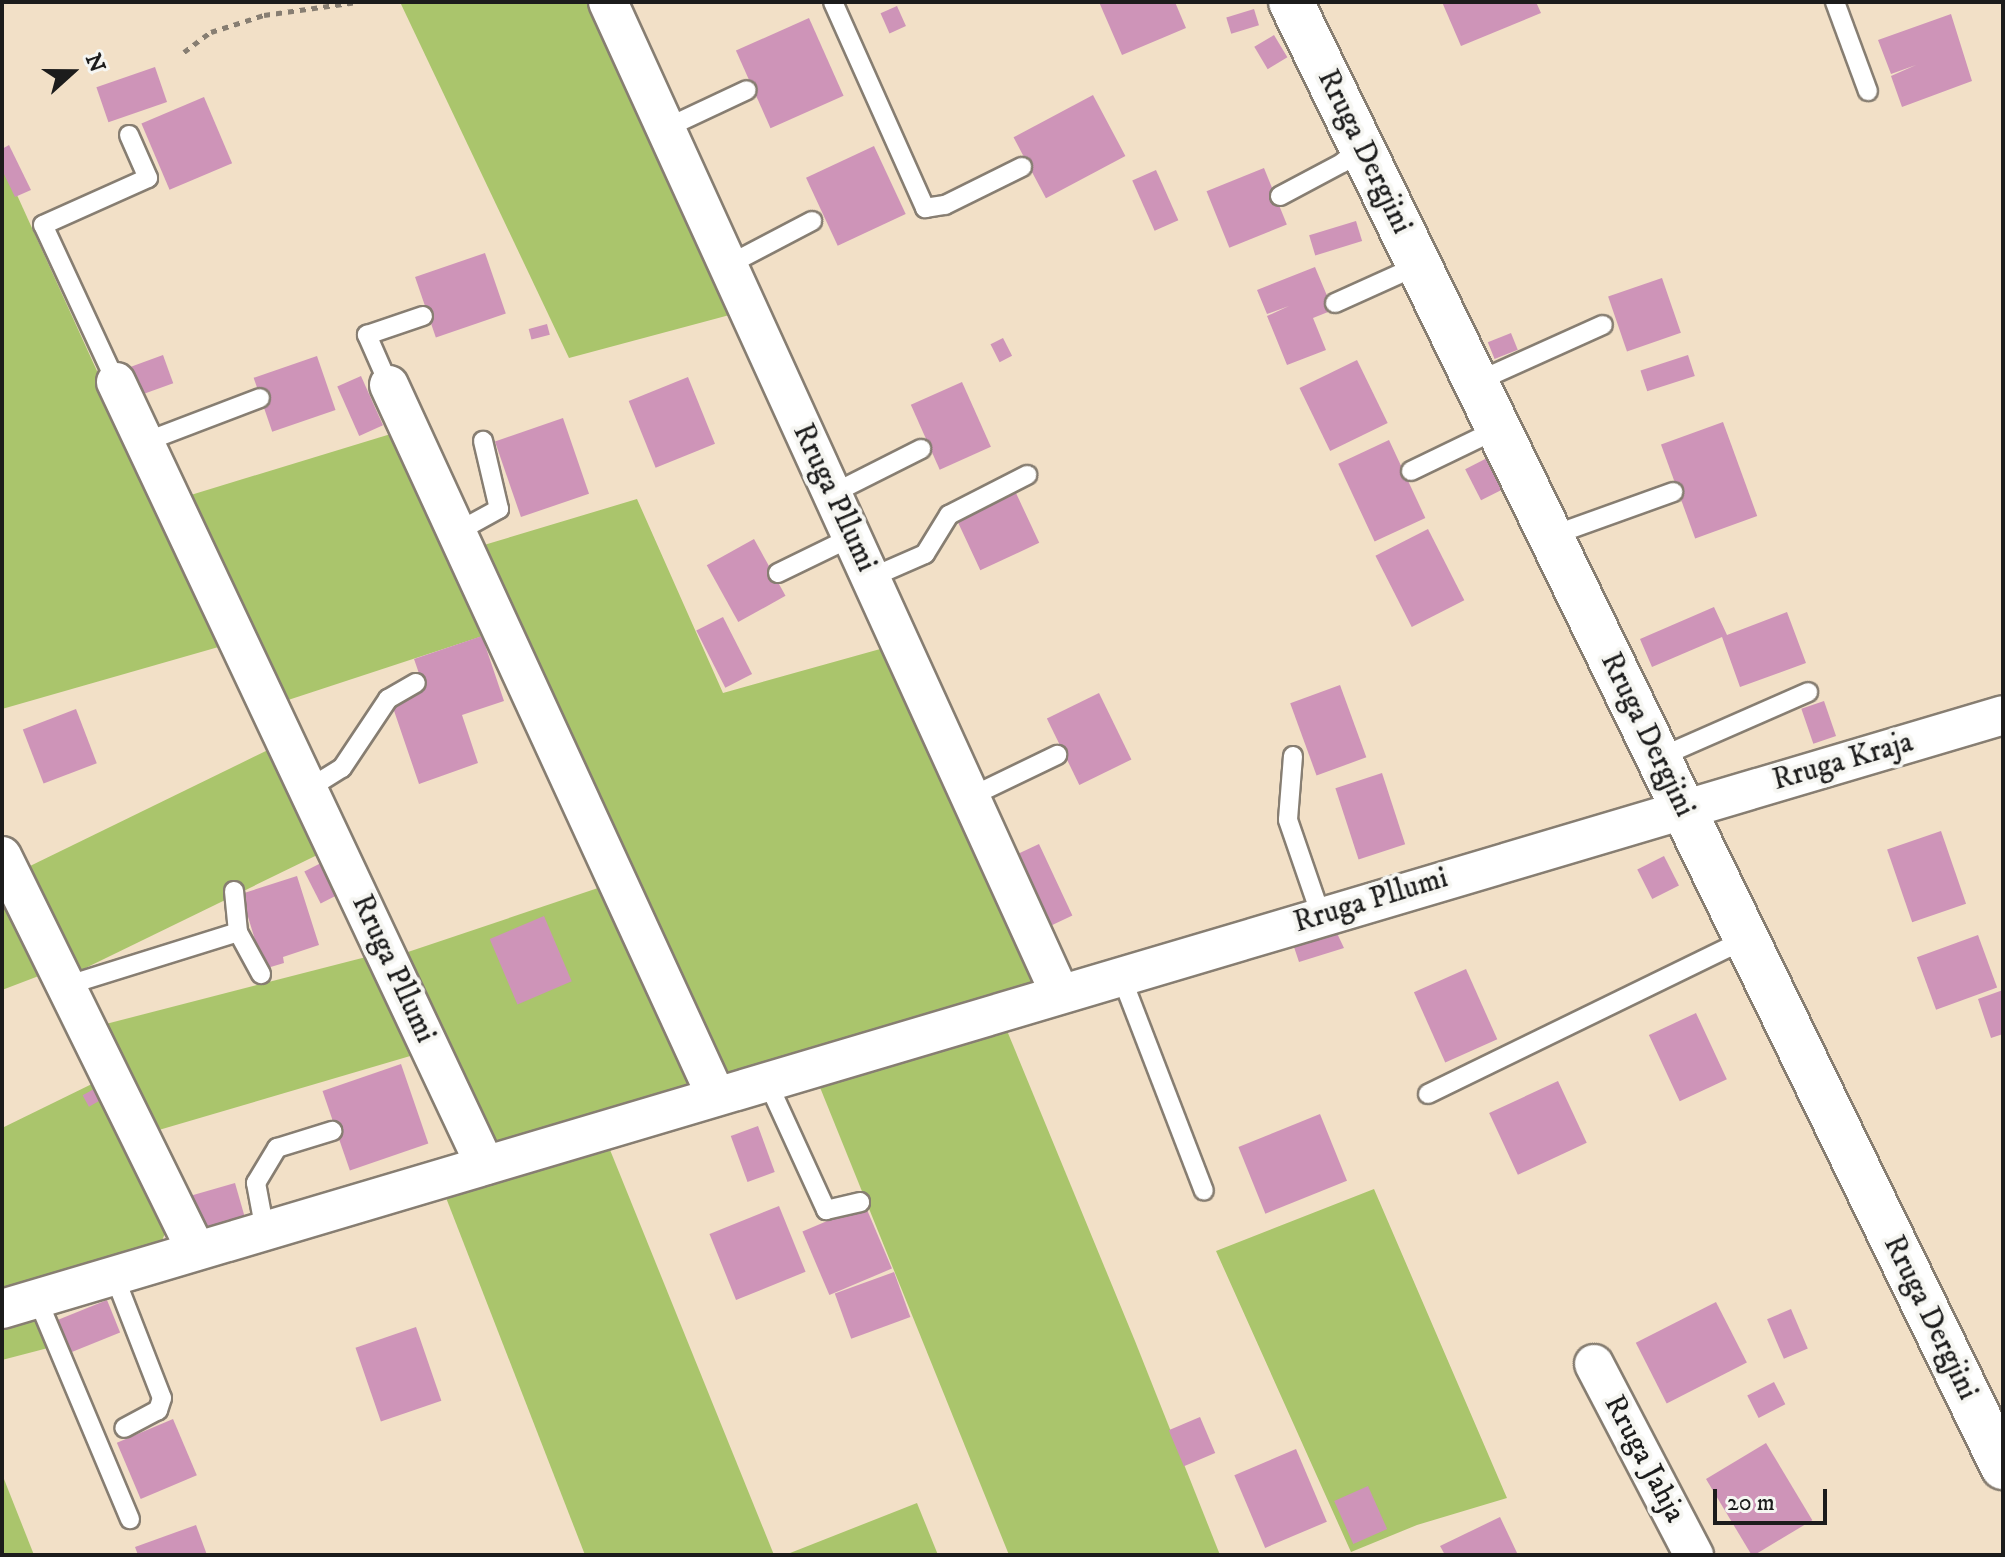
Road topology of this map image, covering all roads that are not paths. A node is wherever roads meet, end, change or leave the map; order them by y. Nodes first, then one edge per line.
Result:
1 (608, 2) edge
2 (833, 2) edge
3 (1291, 2) edge
4 (1835, 2) edge
5 (747, 90) dead end
6 (1868, 91) dead end
7 (666, 128) junction
8 (129, 135) dead end
9 (1361, 147) junction
10 (1022, 167) dead end
11 (1280, 196) dead end
12 (812, 221) dead end
13 (728, 265) junction
14 (1419, 265) junction
15 (1335, 303) dead end
16 (423, 316) dead end
17 (1603, 325) dead end
18 (116, 382) joint
19 (1476, 382) junction
20 (389, 385) joint
21 (260, 398) dead end
22 (1498, 429) junction
23 (483, 441) dead end
24 (145, 442) junction
25 (921, 449) dead end
26 (1411, 471) dead end
27 (1027, 475) dead end
28 (1673, 492) dead end
29 (832, 494) junction
30 (457, 532) junction
31 (1550, 536) junction
32 (852, 537) junction
33 (778, 573) dead end
34 (870, 578) junction
35 (416, 683) dead end
36 (1808, 692) dead end
37 (2003, 715) edge
38 (1057, 755) dead end
39 (1293, 756) dead end
40 (1658, 758) junction
41 (308, 789) junction
42 (970, 797) junction
43 (1683, 809) junction
44 (2, 856) edge
45 (234, 891) dead end
46 (1321, 916) junction
47 (238, 932) junction
48 (1746, 939) junction
49 (261, 974) dead end
50 (1121, 976) junction
51 (65, 986) junction
52 (1060, 994) junction
53 (767, 1081) junction
54 (1428, 1094) dead end
55 (716, 1096) junction
56 (332, 1131) dead end
57 (485, 1165) junction
58 (1204, 1191) dead end
59 (860, 1202) dead end
60 (265, 1231) junction
61 (196, 1251) junction
62 (114, 1275) junction
63 (20, 1304) edge
64 (1594, 1364) dead end
65 (124, 1428) dead end
66 (2003, 1467) edge
67 (130, 1519) dead end
68 (1690, 1554) edge

1 - 7 street, Rruga Pllumi
2 - 10 lane
3 - 9 street, Rruga Dergjini
4 - 6 lane
5 - 7 lane
7 - 13 street, Rruga Pllumi
8 - 18 lane
9 - 11 lane
9 - 14 street, Rruga Dergjini
12 - 13 lane
13 - 29 street, Rruga Pllumi
14 - 15 lane
14 - 19 street, Rruga Dergjini
16 - 20 lane
17 - 19 lane
18 - 24 street, Rruga Pllumi
19 - 22 street, Rruga Dergjini
20 - 30 street
21 - 24 lane
22 - 26 lane
22 - 31 street, Rruga Dergjini
23 - 30 lane
24 - 41 street, Rruga Pllumi
25 - 29 lane
27 - 34 lane
28 - 31 lane
29 - 32 street, Rruga Pllumi
30 - 55 street
31 - 40 street, Rruga Dergjini
32 - 33 lane
32 - 34 street, Rruga Pllumi
34 - 42 street, Rruga Pllumi
35 - 41 lane
36 - 40 lane
37 - 43 street, Rruga Kraja
38 - 42 lane
39 - 46 lane
40 - 43 street, Rruga Dergjini
41 - 57 street, Rruga Pllumi
42 - 52 street, Rruga Pllumi
43 - 46 street, Rruga Pllumi
43 - 48 street, Rruga Dergjini
44 - 51 street
45 - 47 lane
46 - 50 street, Rruga Pllumi
47 - 49 lane
47 - 51 lane
48 - 54 lane
48 - 66 street, Rruga Dergjini
50 - 52 street, Rruga Pllumi
50 - 58 lane
51 - 61 street
52 - 53 street, Rruga Pllumi
53 - 55 street, Rruga Pllumi
53 - 59 lane
55 - 57 street, Rruga Pllumi
56 - 60 lane
57 - 60 street, Rruga Pllumi
60 - 61 street, Rruga Pllumi
61 - 62 street, Rruga Pllumi
62 - 63 street, Rruga Pllumi
62 - 65 lane
63 - 67 lane
64 - 68 street, Rruga Jahja

